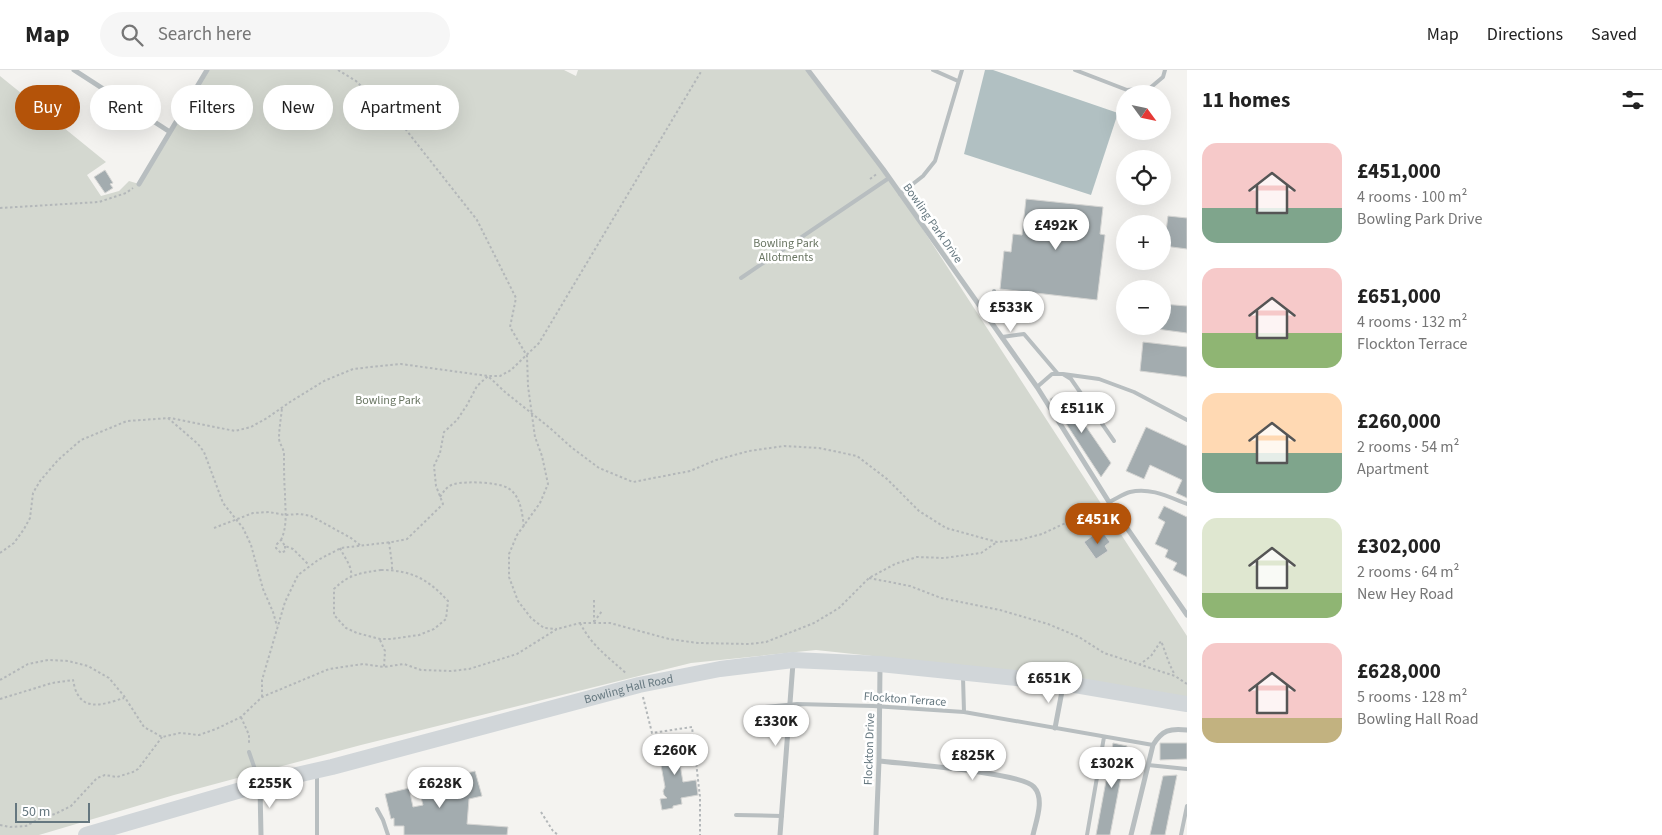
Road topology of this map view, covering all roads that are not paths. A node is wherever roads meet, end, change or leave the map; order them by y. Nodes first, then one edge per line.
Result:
1 (74, 70) edge
2 (85, 70) edge
3 (207, 70) edge
4 (808, 70) edge
5 (934, 70) edge
6 (962, 70) edge
7 (1076, 70) edge
8 (1165, 70) edge
9 (81, 76) junction
10 (958, 81) junction
11 (170, 132) junction
12 (889, 178) junction
13 (139, 184) road end
14 (900, 194) junction
15 (741, 278) dead end
16 (994, 291) dead end
17 (981, 308) junction
18 (1002, 338) junction
19 (1058, 374) junction
20 (1063, 374) junction
21 (1037, 387) junction
22 (1187, 420) edge
23 (1114, 440) dead end
24 (1109, 502) junction
25 (1187, 504) edge
26 (1187, 615) edge
27 (794, 660) junction
28 (880, 664) junction
29 (963, 672) junction
30 (1063, 683) junction
31 (790, 704) junction
32 (1187, 704) edge
33 (880, 707) junction
34 (754, 708) dead end
35 (964, 712) junction
36 (1055, 728) junction
37 (1187, 730) edge
38 (1104, 737) junction
39 (1153, 745) junction
40 (249, 752) road end
41 (879, 761) junction
42 (1148, 765) junction
43 (1187, 769) edge
44 (317, 771) junction
45 (260, 784) junction
46 (1187, 806) edge
47 (377, 809) dead end
48 (736, 815) dead end
49 (782, 816) junction
50 (86, 835) edge
51 (261, 835) edge
52 (316, 835) edge
53 (388, 835) edge
54 (780, 835) edge
55 (876, 835) edge
56 (1033, 835) edge
57 (1086, 835) edge
58 (1131, 835) edge
59 (1181, 835) edge

1 - 9 street
2 - 9 street
3 - 11 street
4 - 12 street, Bowling Park Drive
5 - 10 lane
6 - 10 lane
7 - 8 lane
9 - 11 street
10 - 14 lane
11 - 13 street
12 - 14 street, Bowling Park Drive
12 - 15 lane
14 - 17 street, Bowling Park Drive
16 - 17 lane
17 - 18 street, Bowling Park Drive
18 - 19 lane
18 - 21 street, Bowling Park Drive
19 - 20 lane
19 - 21 lane
20 - 22 lane
20 - 23 lane
21 - 24 street, Bowling Park Drive
24 - 25 lane
24 - 26 street, Bowling Park Drive
27 - 28 street, Bowling Hall Road
27 - 31 street
27 - 44 street, Bowling Hall Road
28 - 29 street, Bowling Hall Road
28 - 33 street, Flockton Drive
29 - 30 street, Bowling Hall Road
29 - 35 lane
30 - 32 street, Bowling Hall Road
30 - 36 street
31 - 33 lane, Flockton Terrace
31 - 34 lane, Flockton Terrace
31 - 49 street
33 - 35 lane, Flockton Terrace
33 - 41 street, Flockton Drive
35 - 36 lane, Flockton Terrace
36 - 38 lane, Flockton Terrace
37 - 39 street
38 - 39 lane, Flockton Terrace
38 - 57 lane
39 - 42 street
40 - 45 lane
41 - 55 street, Flockton Drive
41 - 56 street
42 - 43 lane
42 - 58 street
44 - 45 street, Bowling Hall Road
44 - 52 lane
45 - 50 street, Bowling Hall Road
45 - 51 street
46 - 59 lane
47 - 53 lane
48 - 49 lane
49 - 54 street

